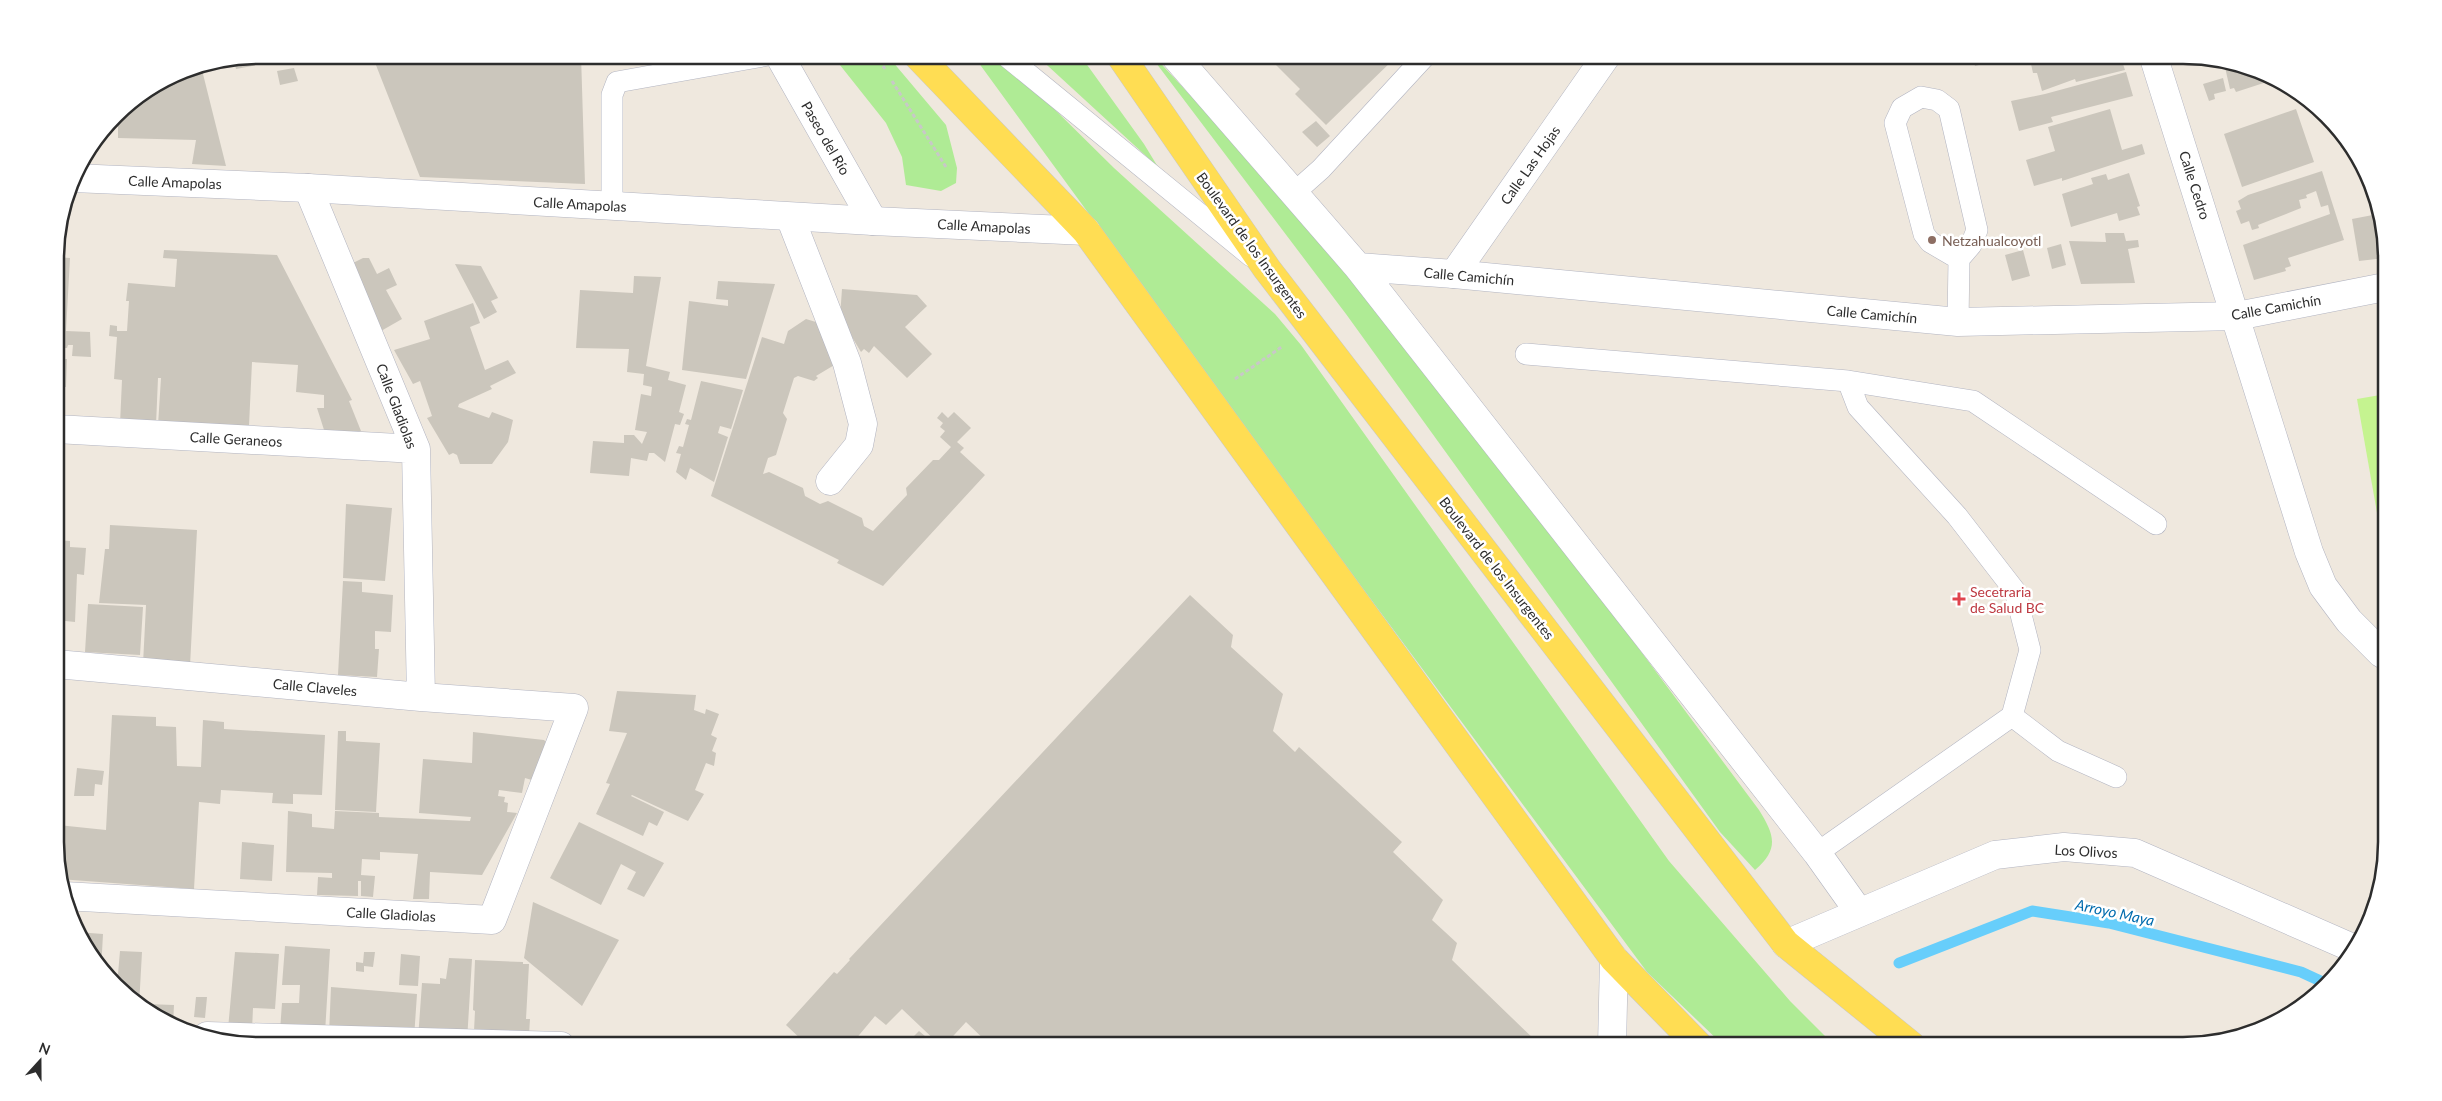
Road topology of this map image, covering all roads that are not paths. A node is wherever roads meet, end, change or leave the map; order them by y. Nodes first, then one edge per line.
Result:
1 (718, 64) edge
2 (784, 64) edge
3 (926, 64) edge
4 (1016, 64) edge
5 (1126, 64) edge
6 (1182, 64) edge
7 (1418, 64) edge
8 (1601, 64) edge
9 (2156, 64) edge
10 (81, 178) edge
11 (308, 188) junction
12 (1294, 194) junction
13 (612, 206) junction
14 (790, 216) junction
15 (874, 221) junction
16 (1086, 231) junction
17 (1959, 259) junction
18 (1358, 267) junction
19 (1267, 269) junction
20 (1454, 274) junction
21 (2378, 289) edge
22 (2237, 316) junction
23 (1958, 322) junction
24 (1526, 354) dead end
25 (1848, 380) junction
26 (64, 428) edge
27 (416, 449) junction
28 (830, 481) dead end
29 (2156, 524) dead end
30 (2378, 650) edge
31 (64, 665) edge
32 (421, 697) junction
33 (574, 708) joint
34 (2012, 716) junction
35 (2116, 777) dead end
36 (1817, 853) junction
37 (71, 896) edge
38 (1859, 912) junction
39 (1786, 944) junction
40 (2348, 946) edge
41 (1614, 959) junction
42 (1612, 1037) edge
43 (1690, 1037) edge
44 (1901, 1037) edge

1 - 13 lane
2 - 15 street, Paseo del Río
3 - 16 main road
4 - 19 lane
5 - 19 main road, Boulevard de los Insurgentes
6 - 12 street
7 - 12 lane
8 - 20 street, Calle Las Hojas
9 - 22 street, Calle Cedro
10 - 11 street, Calle Amapolas
11 - 13 street, Calle Amapolas
11 - 27 street, Calle Gladiolas
12 - 18 street
13 - 14 street, Calle Amapolas
14 - 15 street, Calle Amapolas
14 - 28 street
15 - 16 street, Calle Amapolas
16 - 41 main road
17 - 17 lane
17 - 23 lane
18 - 20 street, Calle Camichín
18 - 36 street
19 - 39 main road, Boulevard de los Insurgentes
20 - 23 street, Calle Camichín
21 - 22 street, Calle Camichín
22 - 23 street, Calle Camichín
22 - 30 street, Calle Cedro
24 - 25 lane
25 - 29 lane
25 - 34 lane
26 - 27 street, Calle Geraneos
27 - 32 street, Calle Gladiolas
31 - 32 street, Calle Claveles
32 - 33 street, Calle Claveles
33 - 37 street, Calle Gladiolas
34 - 35 lane
34 - 36 lane
36 - 38 street
38 - 39 street, Los Olivos
38 - 40 street, Los Olivos
39 - 44 main road, Boulevard de los Insurgentes
41 - 42 street
41 - 43 main road

